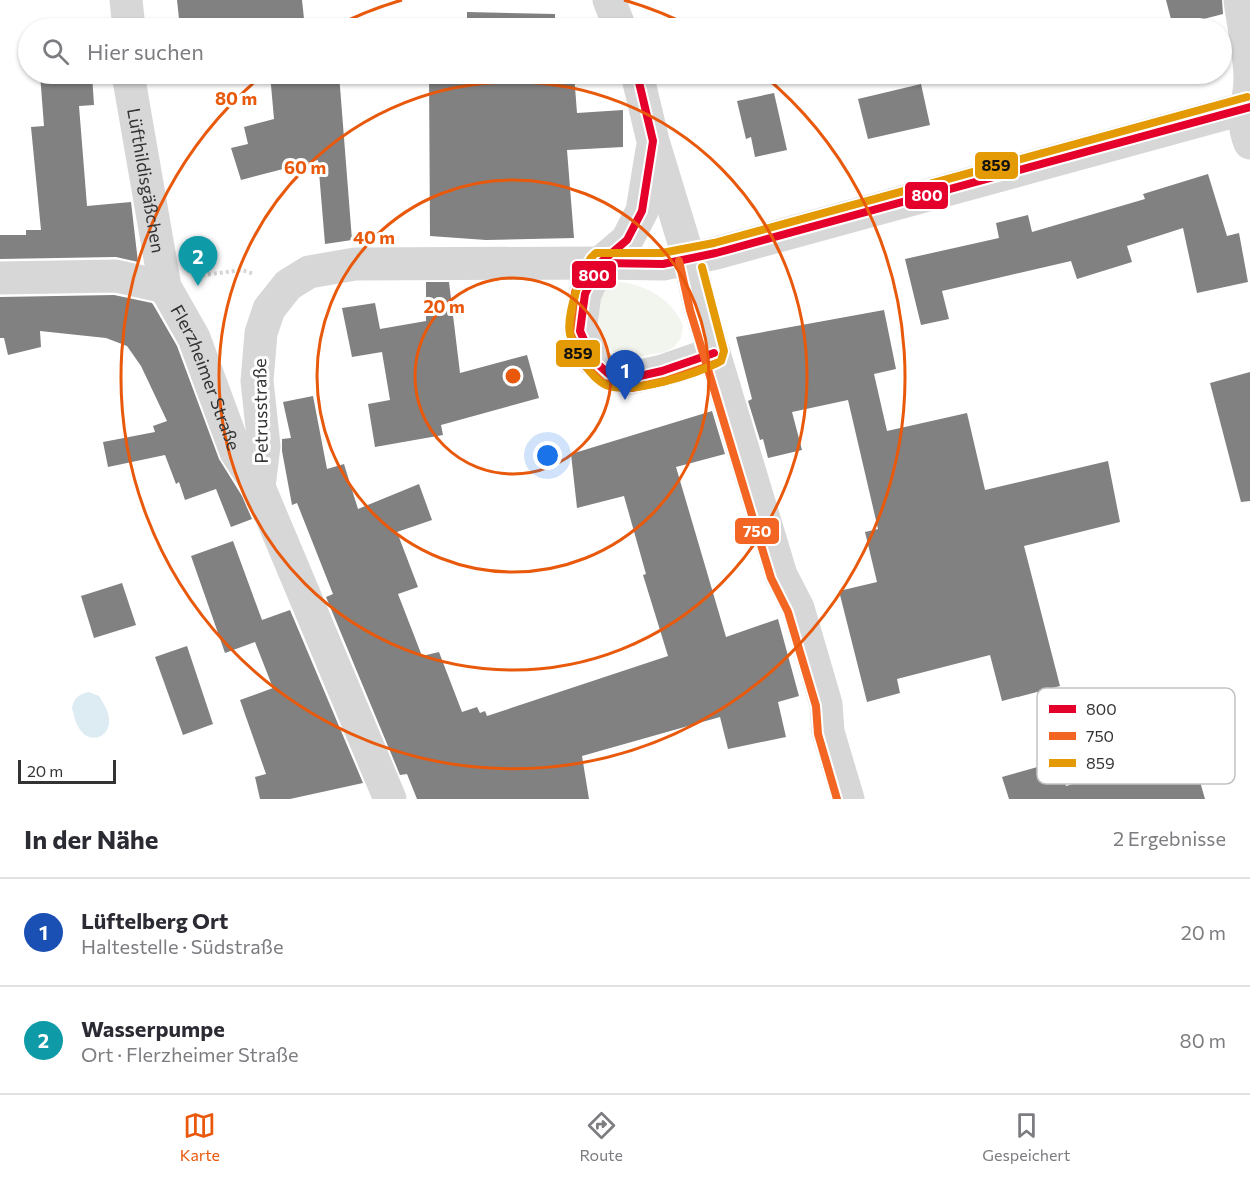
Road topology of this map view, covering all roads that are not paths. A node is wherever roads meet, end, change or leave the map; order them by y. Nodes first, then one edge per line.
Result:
1 (126, 0) edge
2 (609, 0) edge
3 (1240, 0) edge
4 (128, 18) edge
5 (616, 18) edge
6 (130, 84) edge
7 (639, 84) edge
8 (1247, 108) edge
9 (653, 141) junction
10 (1250, 143) edge
11 (689, 259) junction
12 (600, 263) junction
13 (0, 278) edge
14 (165, 287) junction
15 (714, 353) junction
16 (259, 487) junction
17 (390, 799) edge
18 (848, 799) edge

1 - 4 street
2 - 5 street
3 - 8 street
6 - 14 street, Lüfthildisgäßchen
7 - 9 street
8 - 10 street
8 - 11 street, Petrusstraße
9 - 11 street
9 - 12 street
11 - 12 street, Petrusstraße
11 - 15 street
12 - 15 street
12 - 16 street, Petrusstraße
13 - 14 street, Flerzheimer Straße
14 - 16 street, Flerzheimer Straße
15 - 18 street
16 - 17 street, Petrusstraße

